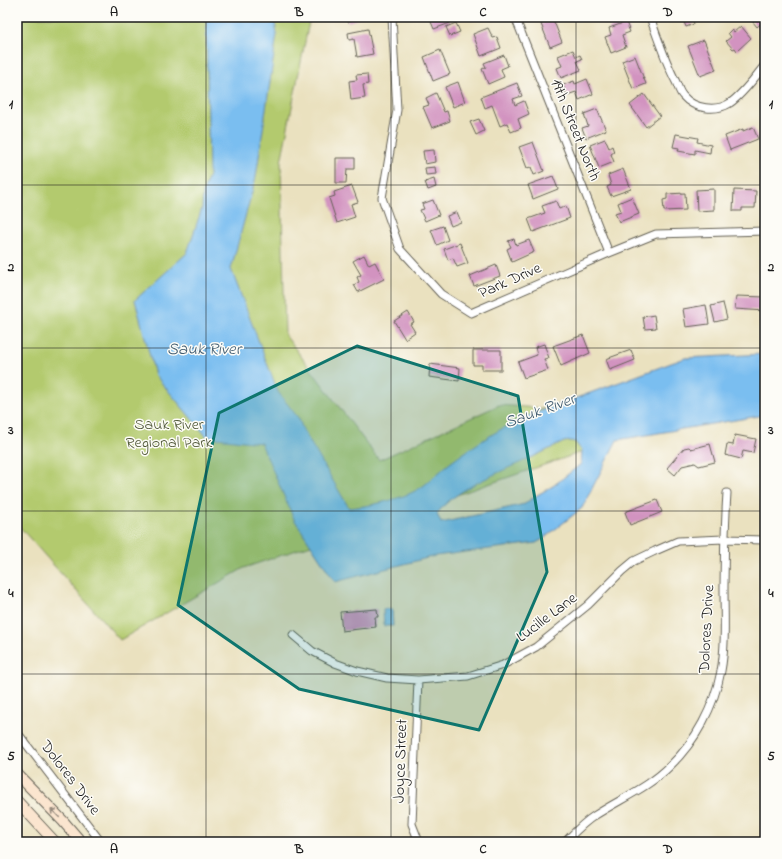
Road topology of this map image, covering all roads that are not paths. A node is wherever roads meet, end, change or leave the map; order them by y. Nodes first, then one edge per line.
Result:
1 (392, 17) edge
2 (515, 17) edge
3 (650, 17) edge
4 (765, 65) edge
5 (765, 231) edge
6 (609, 253) junction
7 (727, 493) dead end
8 (724, 539) junction
9 (765, 540) edge
10 (293, 635) dead end
11 (418, 680) junction
12 (17, 732) edge
13 (17, 774) edge
14 (17, 801) edge
15 (55, 842) edge
16 (81, 842) edge
17 (101, 842) edge
18 (419, 842) edge
19 (565, 842) edge

1 - 6 street, Park Drive
2 - 6 street, 19th Street North
3 - 4 street
5 - 6 street, Park Drive
7 - 8 street, Dolores Drive
8 - 9 street, Lucille Lane
8 - 11 street, Lucille Lane
8 - 19 street, Dolores Drive
10 - 11 street, Lucille Lane
11 - 18 street, Joyce Street
12 - 17 street, Dolores Drive
16 -> 13 street
14 - 15 street

